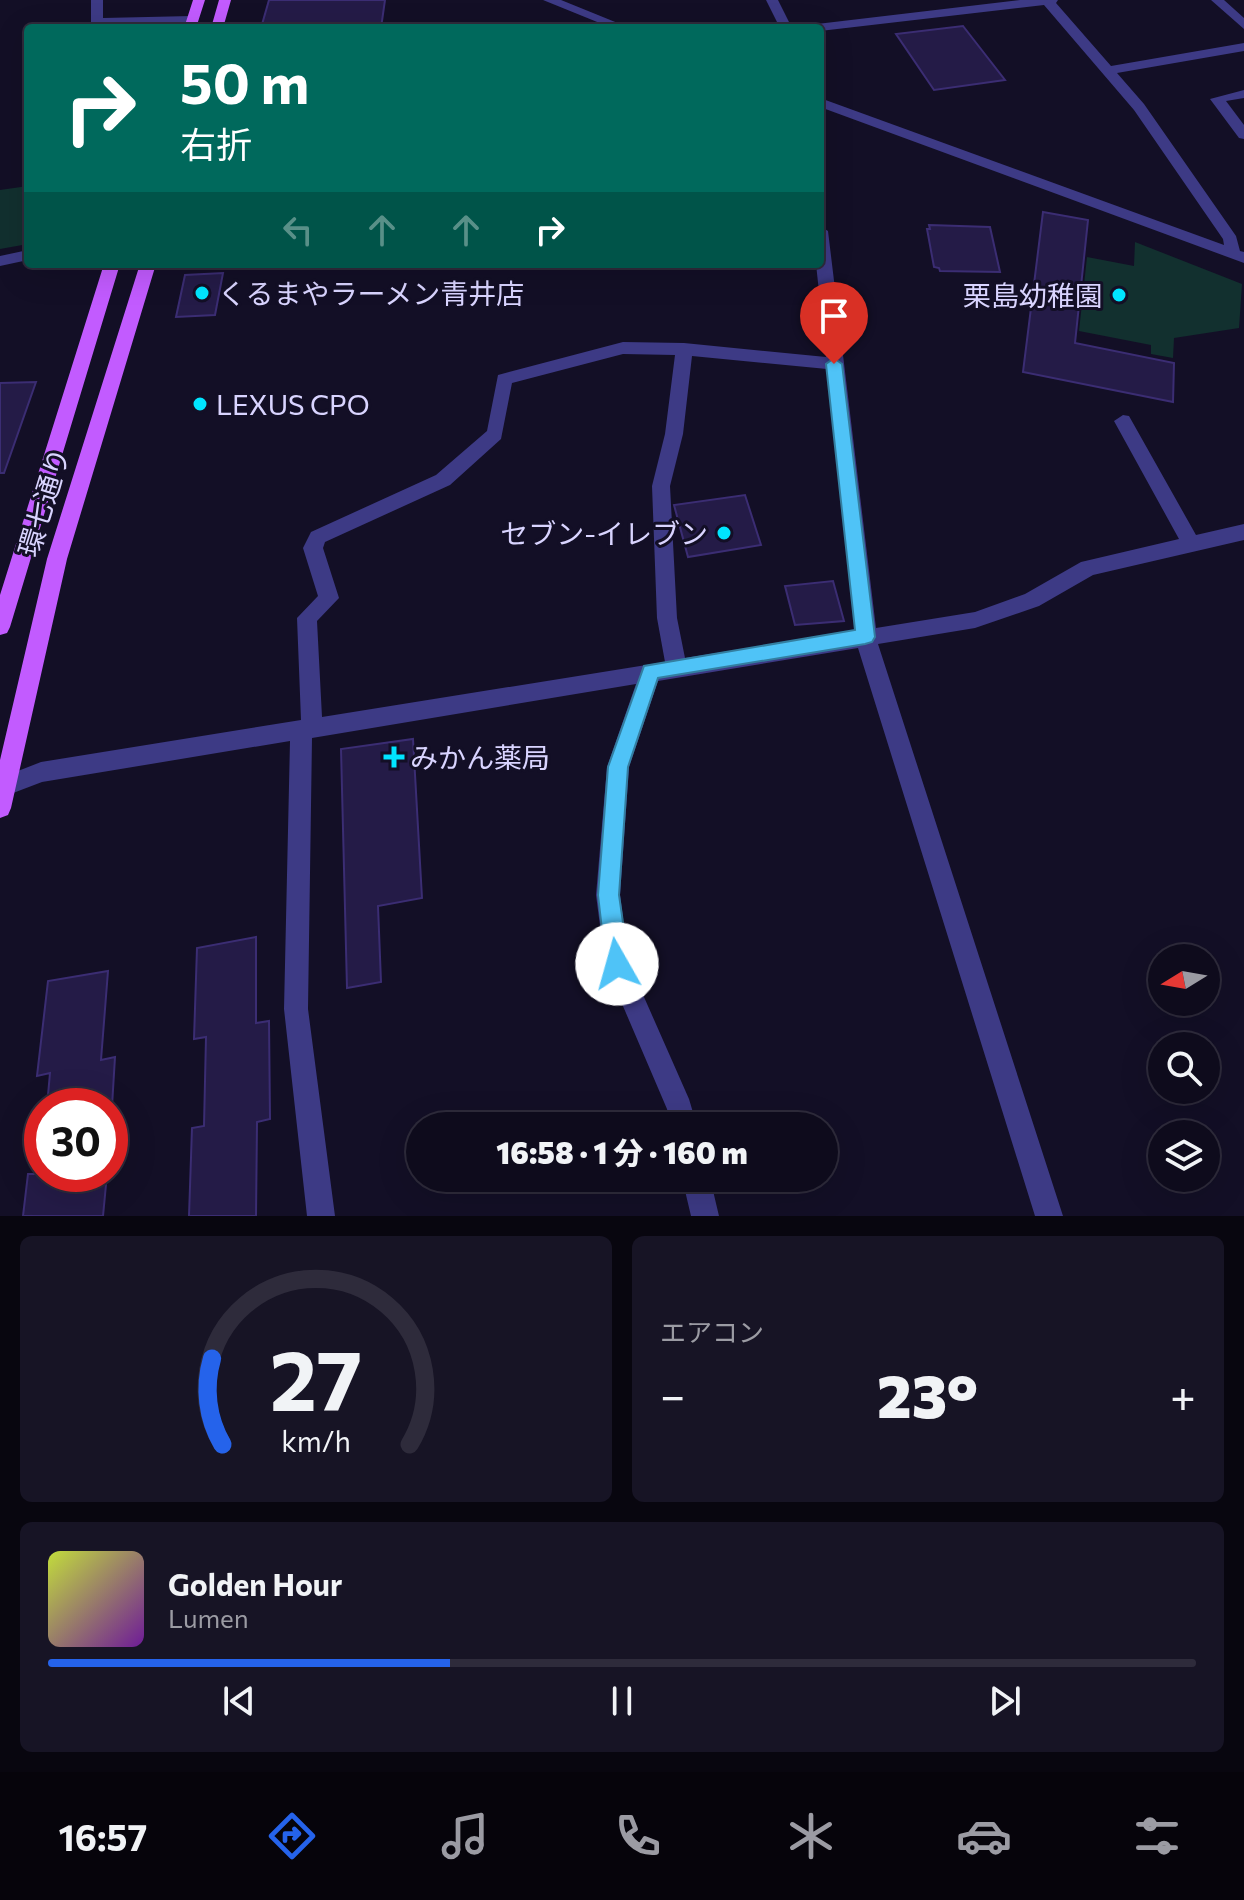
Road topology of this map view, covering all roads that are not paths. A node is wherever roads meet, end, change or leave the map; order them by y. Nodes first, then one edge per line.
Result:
1 (97, 0) edge
2 (199, 0) edge
3 (225, 0) edge
4 (549, 0) edge
5 (772, 0) edge
6 (1049, 0) edge
7 (1217, 0) edge
8 (123, 24) edge
9 (191, 24) edge
10 (218, 24) edge
11 (613, 24) edge
12 (784, 24) edge
13 (1244, 25) edge
14 (824, 27) edge
15 (1244, 47) edge
16 (1107, 71) junction
17 (1244, 94) edge
18 (824, 103) edge
19 (1244, 135) edge
20 (24, 256) edge
21 (1238, 256) edge
22 (0, 261) edge
23 (111, 268) edge
24 (147, 268) edge
25 (824, 268) edge
26 (684, 349) junction
27 (834, 364) junction
28 (1123, 421) dead end
29 (1244, 532) edge
30 (1191, 544) junction
31 (0, 627) edge
32 (865, 637) junction
33 (676, 667) junction
34 (651, 671) junction
35 (306, 730) junction
36 (1, 794) edge
37 (681, 1112) edge
38 (699, 1192) edge
39 (321, 1216) edge
40 (705, 1216) edge
41 (1049, 1216) edge

1 - 8 street
2 - 9 main road
3 - 10 main road
4 - 11 street
5 - 12 street
6 - 14 street
6 - 16 street
7 - 13 street
15 - 16 street
16 - 21 street
17 - 19 street
18 - 21 street
20 - 22 street
23 - 31 main road, 環七通り
24 - 36 main road, 環七通り
25 - 27 street
26 - 27 street
26 - 33 street
26 - 35 street
27 - 32 street
28 - 30 street
29 - 30 street
30 - 32 street
32 - 33 street
32 - 41 street
33 - 34 street
34 - 35 street
34 - 37 street
35 - 36 street
35 - 39 street
38 - 40 street

